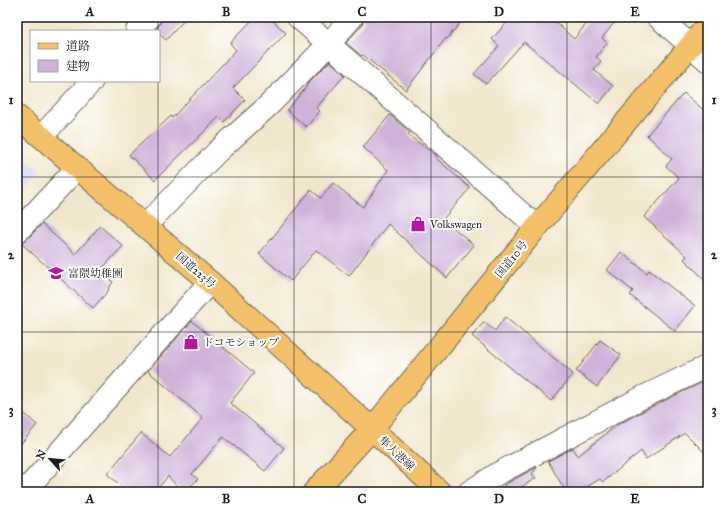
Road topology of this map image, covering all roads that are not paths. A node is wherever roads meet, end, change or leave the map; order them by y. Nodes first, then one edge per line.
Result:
1 (150, 17) edge
2 (298, 17) edge
3 (352, 17) edge
4 (658, 17) edge
5 (708, 25) edge
6 (138, 30) edge
7 (329, 44) junction
8 (690, 45) junction
9 (708, 61) edge
10 (91, 82) edge
11 (17, 116) edge
12 (42, 136) junction
13 (77, 168) junction
14 (145, 226) junction
15 (537, 227) junction
16 (17, 232) edge
17 (210, 282) junction
18 (708, 366) edge
19 (372, 429) junction
20 (24, 492) edge
21 (314, 492) edge
22 (440, 492) edge
23 (469, 492) edge

1 - 6 street
2 - 7 street
3 - 7 street
4 - 8 street
5 - 8 main road, 国道10号
7 - 14 street
7 - 15 street
8 - 9 street
8 - 15 main road, 国道10号
10 - 12 street
11 - 12 main road, 国道223号
12 - 13 main road, 国道223号
13 - 14 main road, 国道223号
13 - 16 street
14 - 17 main road, 国道223号
15 - 19 main road, 国道10号
17 - 19 main road, 国道223号
17 - 20 street
18 - 23 street
19 - 21 main road, 国道10号
19 - 22 main road, 隼人港線

